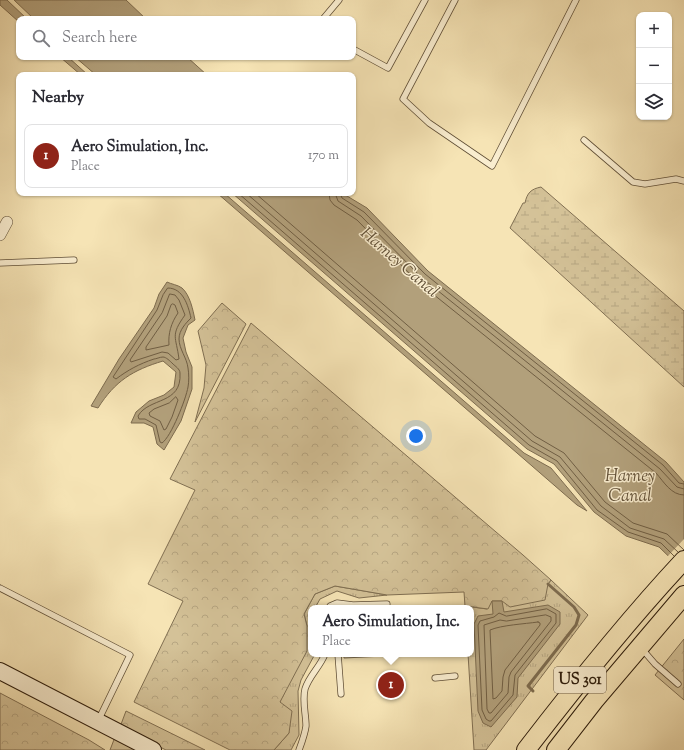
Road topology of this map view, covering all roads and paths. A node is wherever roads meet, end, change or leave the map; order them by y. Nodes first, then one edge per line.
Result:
1 (339, 0) edge
2 (425, 0) edge
3 (455, 0) edge
4 (576, 0) edge
5 (326, 16) edge
6 (356, 51) edge
7 (584, 140) dead end
8 (684, 182) edge
9 (7, 222) dead end
10 (0, 235) edge
11 (74, 260) dead end
12 (0, 263) edge
13 (684, 560) edge
14 (678, 583) edge
15 (0, 588) edge
16 (388, 604) dead end
17 (332, 605) edge
18 (353, 605) edge
19 (353, 605) edge
20 (639, 646) junction
21 (324, 657) edge
22 (338, 657) edge
23 (0, 671) edge
24 (455, 676) dead end
25 (435, 678) dead end
26 (678, 684) dead end
27 (341, 694) dead end
28 (97, 722) junction
29 (153, 750) edge
30 (299, 750) edge
31 (526, 750) edge
32 (556, 750) edge

1 - 5 lane
2 - 6 lane
3 - 4 lane
7 - 8 lane
9 - 10 street
11 - 12 lane
13 - 14 main road, US 301
14 - 20 main road
14 - 31 main road, US 301
15 - 28 lane
16 - 19 lane
17 - 18 lane
20 - 26 lane
20 - 32 main road, US 301
21 - 30 lane
22 - 27 lane
23 - 28 street
24 - 25 lane
28 - 29 street

